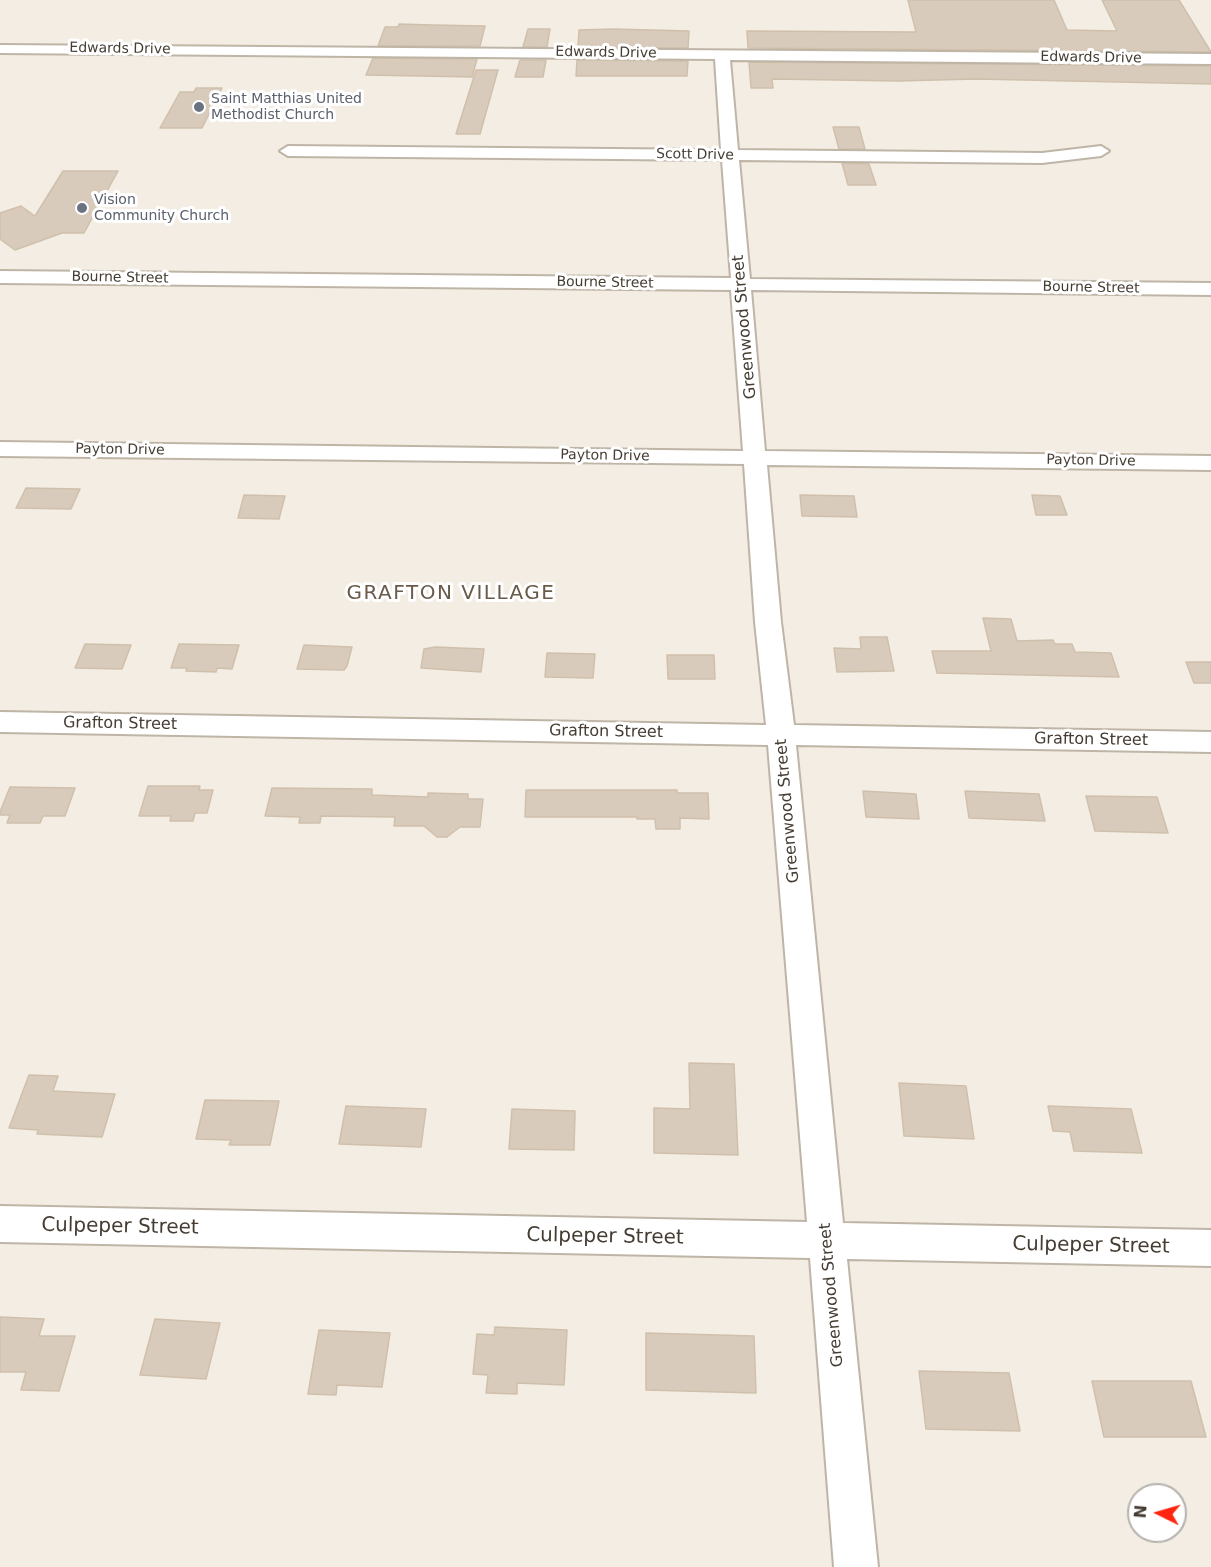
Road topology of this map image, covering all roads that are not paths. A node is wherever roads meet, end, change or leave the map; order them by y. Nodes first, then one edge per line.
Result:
1 (0, 48) edge
2 (722, 54) junction
3 (1211, 59) edge
4 (288, 151) dead end
5 (1101, 151) dead end
6 (729, 155) junction
7 (0, 277) edge
8 (741, 285) junction
9 (1211, 289) edge
10 (0, 449) edge
11 (756, 458) junction
12 (1211, 463) edge
13 (0, 722) edge
14 (781, 735) junction
15 (1211, 742) edge
16 (0, 1224) edge
17 (827, 1242) junction
18 (1211, 1248) edge
19 (856, 1567) edge

1 - 2 street, Edwards Drive
2 - 3 street, Edwards Drive
2 - 6 street, Greenwood Street
4 - 6 street, Scott Drive
5 - 6 street, Scott Drive
6 - 8 street, Greenwood Street
7 - 8 street, Bourne Street
8 - 9 street, Bourne Street
8 - 11 street, Greenwood Street
10 - 11 street, Payton Drive
11 - 12 street, Payton Drive
11 - 14 street, Greenwood Street
13 - 14 street, Grafton Street
14 - 15 street, Grafton Street
14 - 17 street, Greenwood Street
16 - 17 street, Culpeper Street
17 - 18 street, Culpeper Street
17 - 19 street, Greenwood Street

